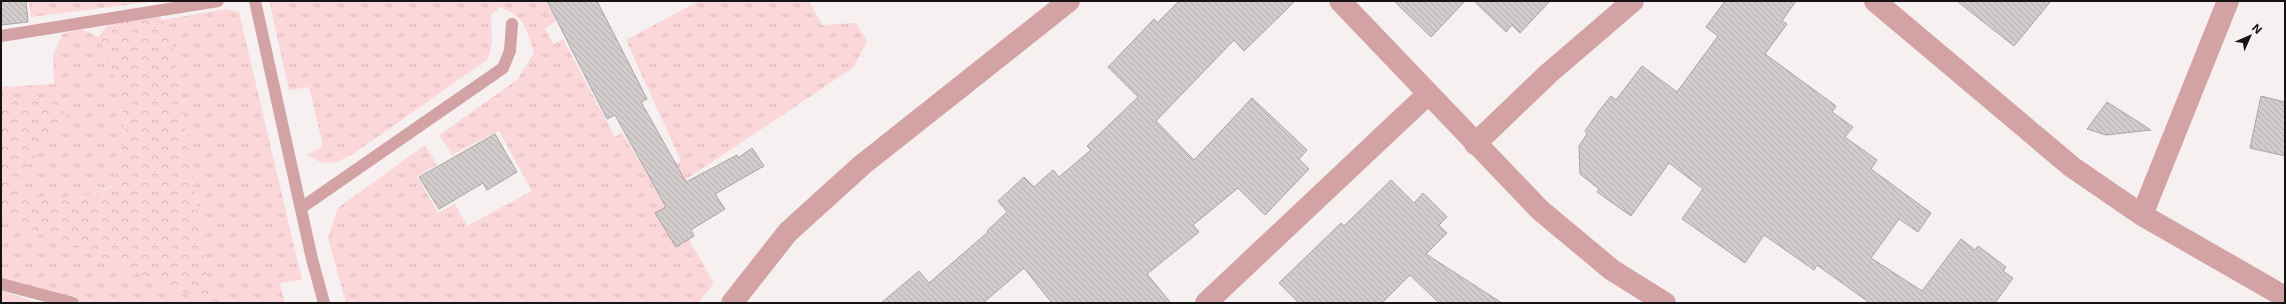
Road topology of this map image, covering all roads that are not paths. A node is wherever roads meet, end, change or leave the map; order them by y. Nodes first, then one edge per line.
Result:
1 (218, 1) edge
2 (255, 1) edge
3 (1069, 1) edge
4 (1340, 1) edge
5 (1633, 1) edge
6 (1875, 1) edge
7 (2228, 1) edge
8 (512, 24) dead end
9 (1, 36) edge
10 (1428, 94) junction
11 (1475, 144) junction
12 (301, 208) junction
13 (2142, 215) junction
14 (1, 284) edge
15 (2285, 297) edge
16 (73, 303) edge
17 (324, 303) edge
18 (732, 303) edge
19 (1206, 303) edge
20 (1665, 303) edge

1 - 9 lane
2 - 12 lane
3 - 18 street
4 - 10 street
5 - 11 street
6 - 13 street
7 - 13 street
8 - 12 lane
10 - 11 street
10 - 19 street
11 - 20 street
12 - 17 lane
13 - 15 street
14 - 16 lane

